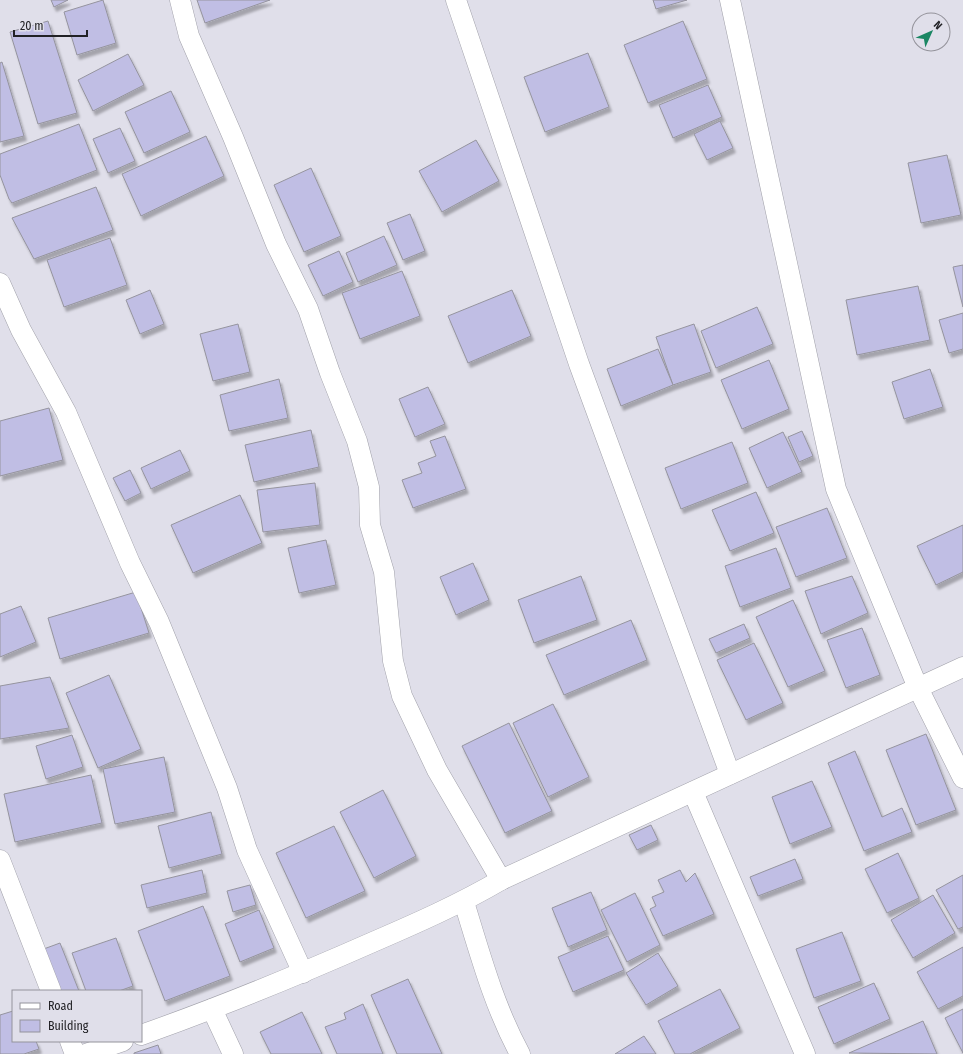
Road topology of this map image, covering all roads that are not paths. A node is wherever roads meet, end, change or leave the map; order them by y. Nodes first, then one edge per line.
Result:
1 (180, 0) edge
2 (456, 0) edge
3 (730, 0) edge
4 (0, 283) edge
5 (963, 667) edge
6 (918, 688) junction
7 (730, 774) junction
8 (963, 778) edge
9 (694, 792) junction
10 (0, 860) edge
11 (501, 880) junction
12 (464, 902) junction
13 (303, 973) junction
14 (51, 990) edge
15 (212, 1009) junction
16 (142, 1034) edge
17 (70, 1042) edge
18 (120, 1042) edge
19 (75, 1054) edge
20 (86, 1054) edge
21 (233, 1054) edge
22 (520, 1054) edge
23 (805, 1054) edge

1 - 11 street
2 - 7 street
3 - 6 street
4 - 13 street
5 - 6 street
6 - 7 street
6 - 8 street
7 - 9 street
9 - 11 street
9 - 23 street
10 - 14 street
11 - 12 street
12 - 13 street
12 - 22 street
13 - 15 street
15 - 16 street
15 - 21 street
17 - 19 street
18 - 20 street

